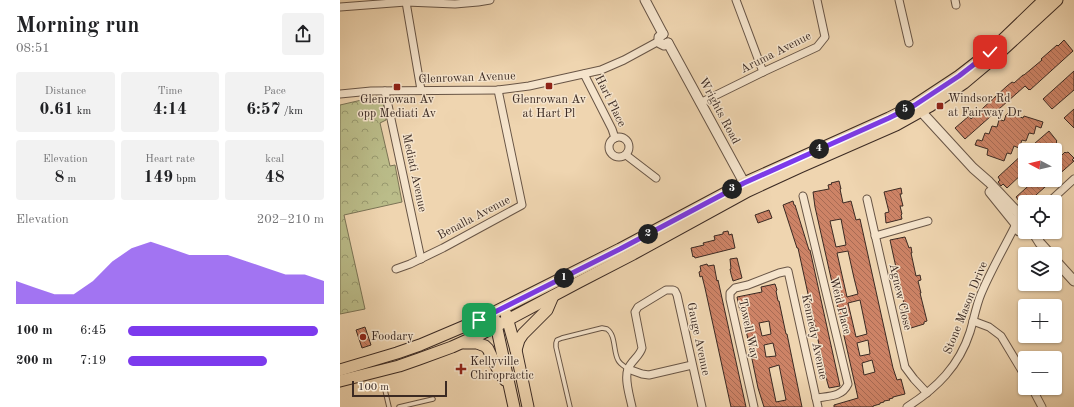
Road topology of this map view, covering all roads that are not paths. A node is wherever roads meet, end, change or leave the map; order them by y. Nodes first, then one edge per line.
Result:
1 (490, 0) edge
2 (645, 0) edge
3 (736, 0) edge
4 (817, 0) edge
5 (899, 0) edge
6 (1044, 0) edge
7 (1057, 0) edge
8 (406, 2) junction
9 (465, 2) edge
10 (340, 7) edge
11 (663, 40) junction
12 (909, 43) dead end
13 (763, 72) junction
14 (584, 74) junction
15 (421, 90) junction
16 (498, 90) junction
17 (385, 91) junction
18 (340, 94) edge
19 (700, 103) junction
20 (918, 108) junction
21 (615, 138) junction
22 (626, 155) junction
23 (656, 178) dead end
24 (1074, 179) edge
25 (746, 187) junction
26 (1057, 195) edge
27 (803, 196) dead end
28 (867, 199) dead end
29 (928, 221) dead end
30 (1018, 222) edge
31 (1018, 229) edge
32 (875, 236) junction
33 (1036, 239) edge
34 (1037, 239) edge
35 (1040, 243) junction
36 (1044, 247) edge
37 (422, 259) junction
38 (1062, 268) edge
39 (396, 269) dead end
40 (788, 271) joint
41 (1074, 281) edge
42 (553, 296) junction
43 (504, 308) junction
44 (493, 313) junction
45 (508, 320) junction
46 (973, 321) junction
47 (496, 326) junction
48 (462, 343) junction
49 (516, 350) junction
50 (1018, 364) edge
51 (692, 365) junction
52 (628, 369) junction
53 (340, 370) edge
54 (340, 381) edge
55 (510, 387) junction
56 (385, 390) dead end
57 (927, 393) junction
58 (1036, 395) edge
59 (816, 398) junction
60 (433, 399) dead end
61 (420, 402) junction
62 (389, 407) edge
63 (399, 407) edge
64 (421, 407) edge
65 (514, 407) edge
66 (528, 407) edge
67 (570, 407) edge
68 (632, 407) edge
69 (702, 407) edge
70 (754, 407) edge
71 (818, 407) edge
72 (907, 407) edge
73 (1042, 407) edge

1 - 9 street
2 - 11 street, Wrights Road
3 - 13 street
4 - 13 street, Aruma Avenue
5 - 12 street
6 - 20 main road
7 - 20 main road
8 - 9 street
8 - 10 street
8 - 15 street
11 - 14 street, Glenrowan Avenue
11 - 19 street, Wrights Road
13 - 19 street, Aruma Avenue
14 - 16 street, Glenrowan Avenue
14 - 21 street, Hart Place
15 - 16 street, Glenrowan Avenue
15 - 17 street, Glenrowan Avenue
16 - 37 street, Benalla Avenue
17 - 18 street, Glenrowan Avenue
17 - 37 street, Mediati Avenue
19 - 25 street, Wrights Road
20 - 25 main road
20 - 30 street
21 - 22 street, Hart Place
21 - 22 street, Hart Place
22 - 23 street
24 - 26 street
25 - 42 main road
25 - 43 main road
27 - 59 street, Weid Place
28 - 32 street, Agnew Close
29 - 32 street
31 - 46 street, Stone Mason Drive
32 - 57 street, Agnew Close
33 - 35 street
34 - 35 street
35 - 36 street
37 - 39 street, Benalla Avenue
38 - 41 street
40 - 59 street, Kennedy Avenue
40 - 70 street, Towell Way
42 - 45 main road
42 - 49 main road
43 - 44 main road
43 - 45 main road
44 - 47 main road
44 - 53 main road
45 - 47 main road
45 - 49 main road
46 - 50 street
46 - 57 street, Stone Mason Drive
47 - 48 main road
47 - 55 main road
48 - 54 main road
48 - 55 main road
49 - 66 main road
51 - 52 street
51 - 52 street, Gauge Avenue
51 - 69 street, Gauge Avenue
52 - 67 lane
52 - 68 street
55 - 65 main road
56 - 62 lane
57 - 72 street, Stone Mason Drive
58 - 73 street
59 - 71 street, Kennedy Avenue
60 - 61 lane
61 - 63 lane
61 - 64 lane

